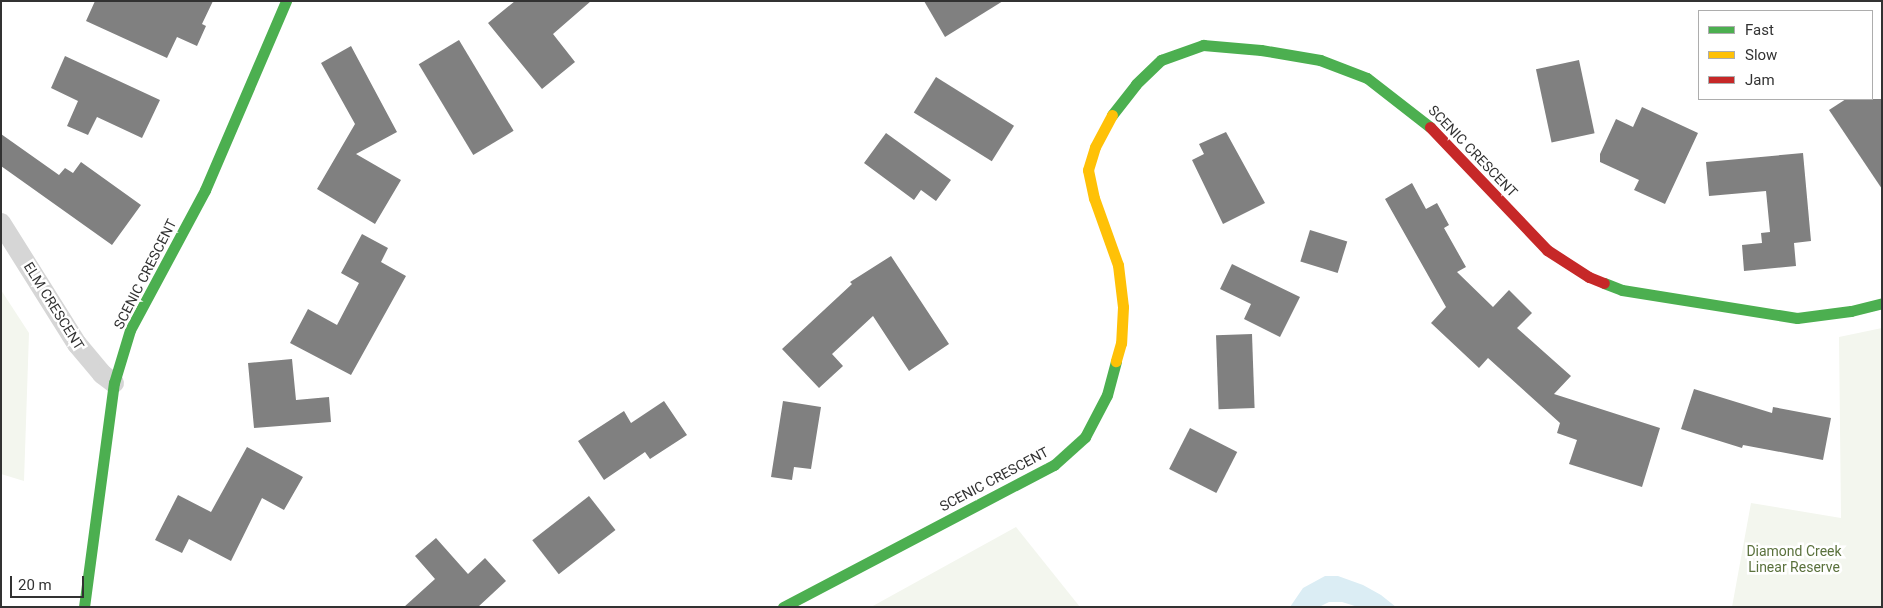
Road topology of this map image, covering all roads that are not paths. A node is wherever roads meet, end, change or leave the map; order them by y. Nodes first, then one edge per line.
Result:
1 (286, 1) edge
2 (1, 223) edge
3 (1882, 302) edge
4 (114, 384) junction
5 (84, 607) edge
6 (783, 607) edge

1 - 4 street, SCENIC CRESCENT
2 - 4 street, ELM CRESCENT
3 - 6 street, SCENIC CRESCENT
4 - 5 street, SCENIC CRESCENT

